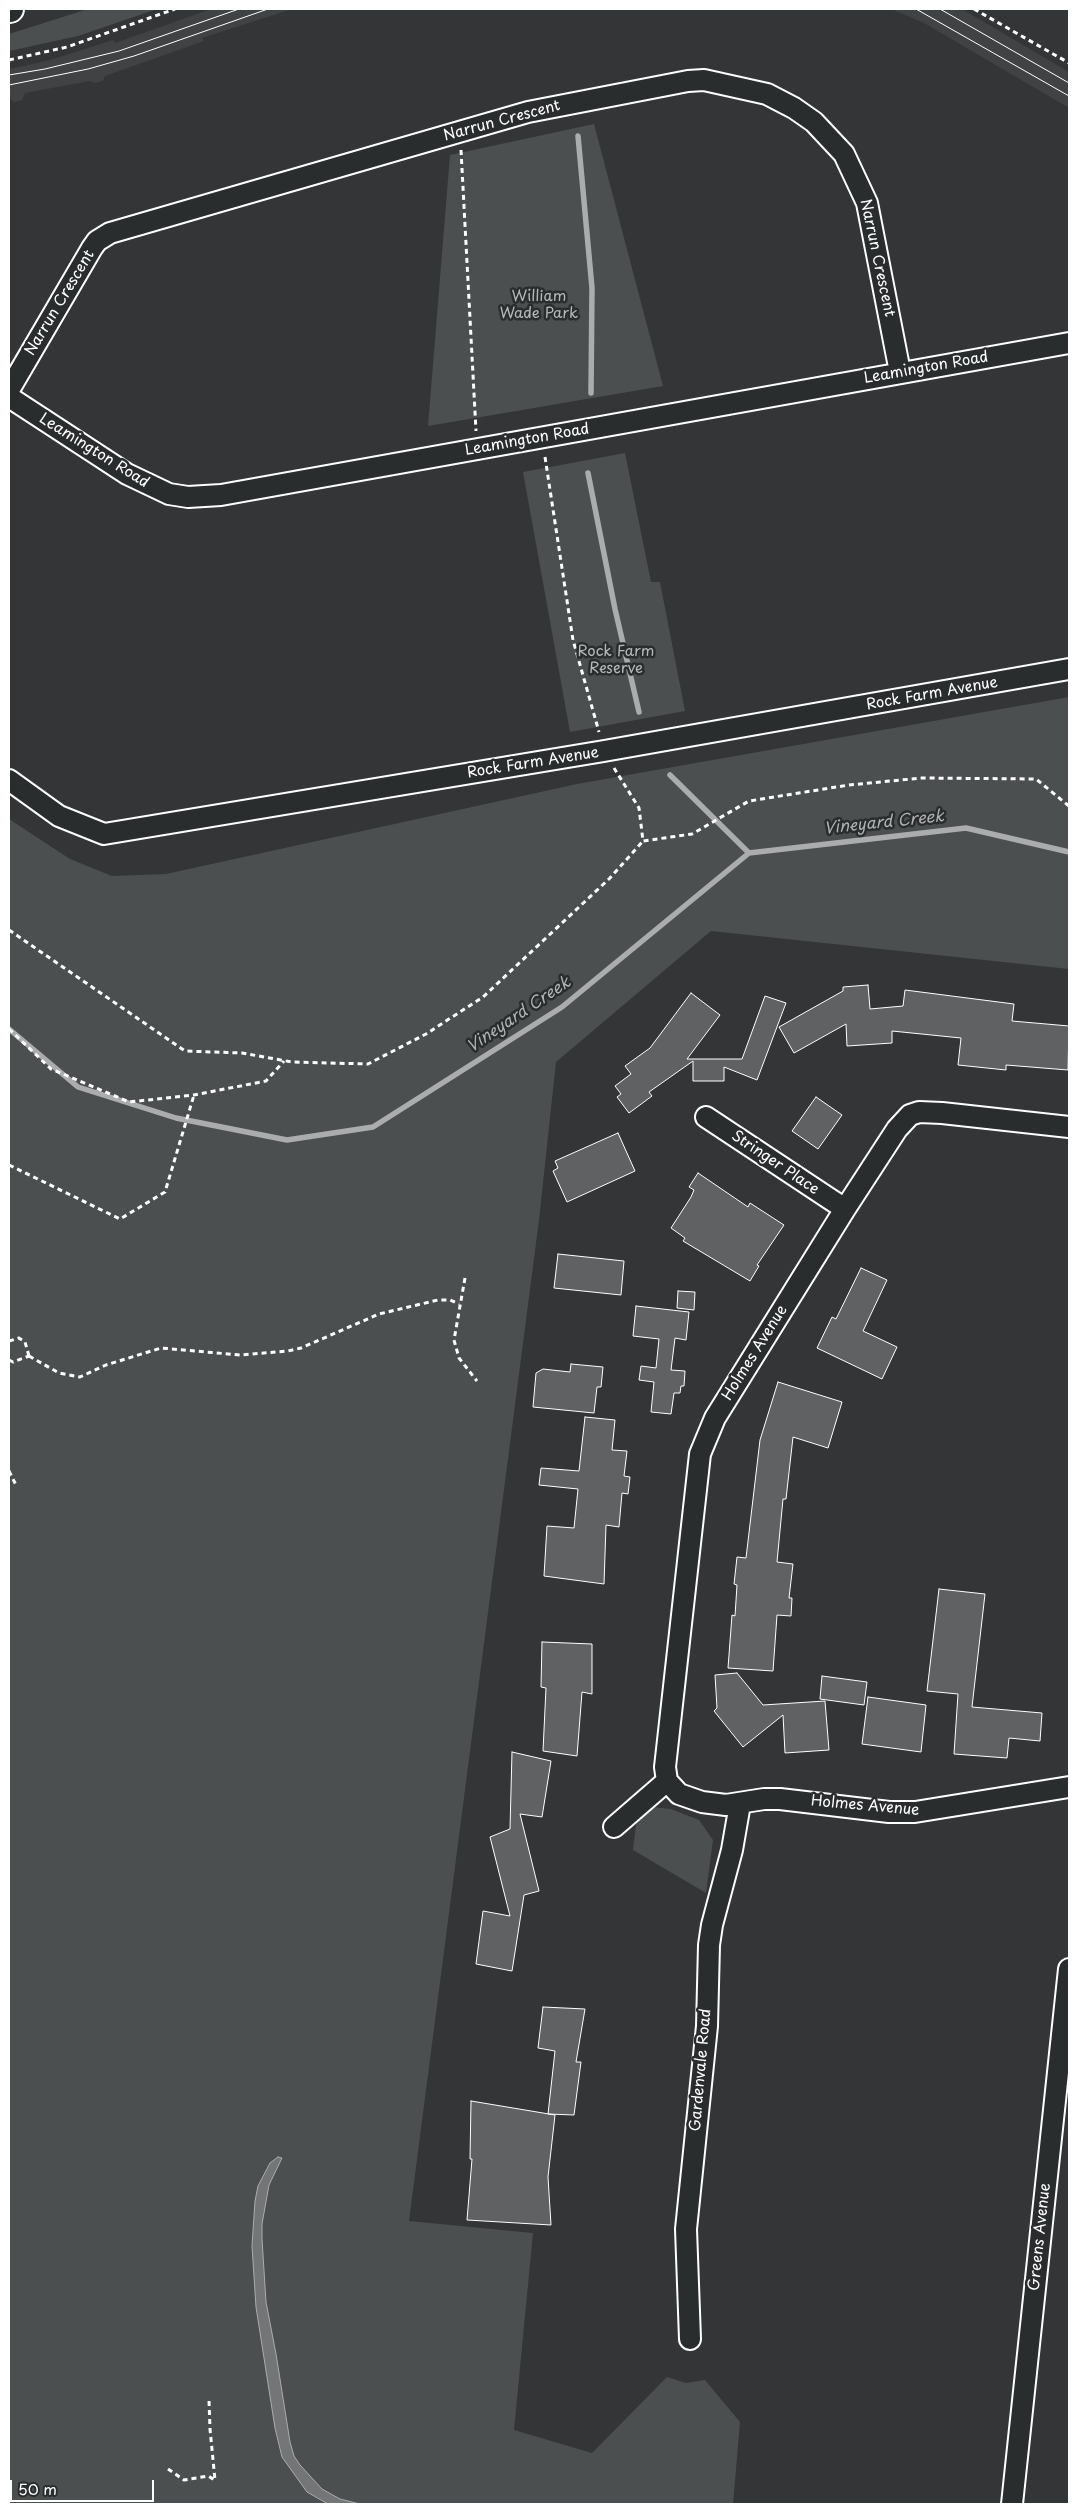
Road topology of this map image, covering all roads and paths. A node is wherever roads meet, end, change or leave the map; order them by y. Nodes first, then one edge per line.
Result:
1 (175, 9) edge
2 (974, 9) edge
3 (9, 60) edge
4 (1069, 63) edge
5 (457, 133) junction
6 (1069, 343) edge
7 (900, 372) junction
8 (9, 390) edge
9 (9, 397) edge
10 (541, 437) junction
11 (476, 449) junction
12 (1069, 669) edge
13 (604, 751) junction
14 (9, 780) edge
15 (1069, 806) edge
16 (643, 841) junction
17 (9, 930) edge
18 (9, 1029) edge
19 (284, 1060) junction
20 (194, 1095) junction
21 (706, 1117) dead end
22 (1069, 1127) edge
23 (9, 1165) edge
24 (845, 1209) junction
25 (466, 1278) dead end
26 (459, 1304) junction
27 (9, 1341) edge
28 (29, 1356) junction
29 (9, 1360) edge
30 (477, 1381) dead end
31 (9, 1471) edge
32 (17, 1487) dead end
33 (667, 1781) junction
34 (1069, 1787) edge
35 (740, 1804) junction
36 (614, 1827) dead end
37 (1069, 1974) edge
38 (690, 2339) dead end
39 (209, 2400) dead end
40 (168, 2469) dead end
41 (1012, 2504) edge

1 - 3 path
2 - 4 path
5 - 7 street, Narrun Crescent
5 - 8 street, Narrun Crescent
5 - 11 path
6 - 7 street, Leamington Road
7 - 10 street, Leamington Road
9 - 11 street, Leamington Road
10 - 11 street, Leamington Road
10 - 13 path
12 - 13 street, Rock Farm Avenue
13 - 14 street, Rock Farm Avenue
13 - 16 path
15 - 16 path
16 - 19 path
17 - 19 path
18 - 20 path
19 - 20 path
20 - 23 path
21 - 24 street, Stringer Place
22 - 24 street, Holmes Avenue
24 - 33 street, Holmes Avenue
25 - 26 path
26 - 28 path
26 - 30 path
27 - 28 path
28 - 29 path
31 - 32 path
33 - 35 street, Holmes Avenue
33 - 36 street
34 - 35 street, Holmes Avenue
35 - 38 street, Gardenvale Road
37 - 41 street, Greens Avenue
39 - 40 path

